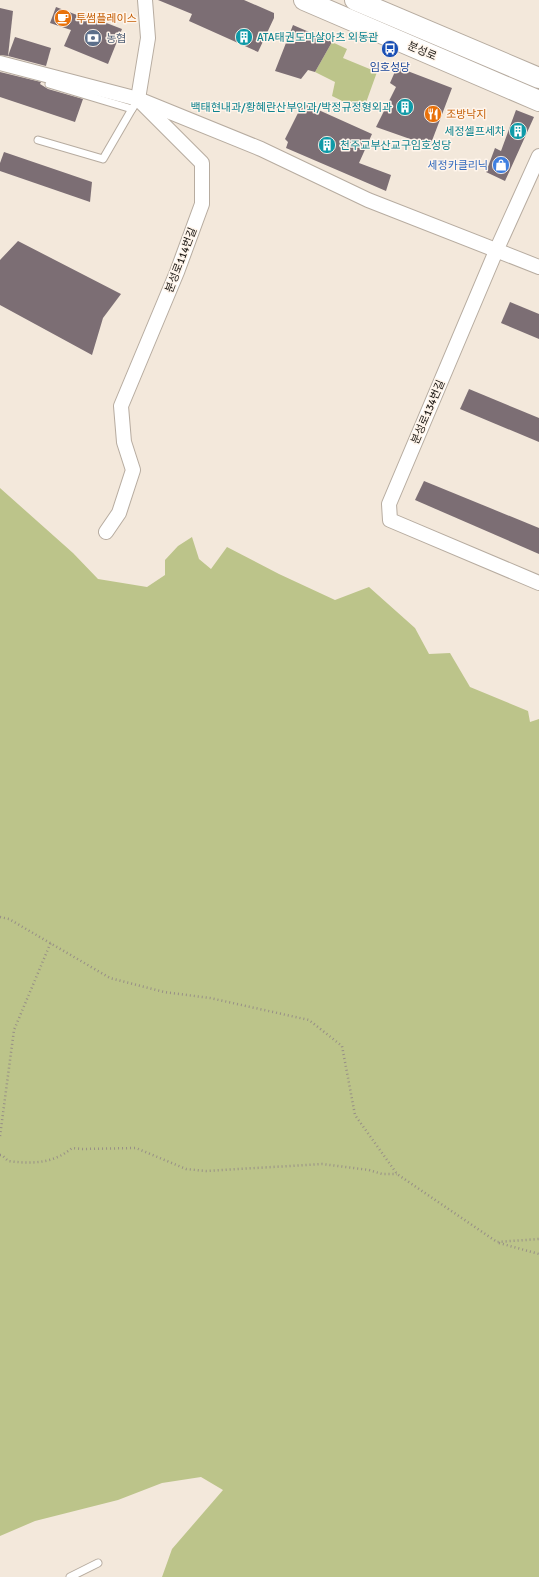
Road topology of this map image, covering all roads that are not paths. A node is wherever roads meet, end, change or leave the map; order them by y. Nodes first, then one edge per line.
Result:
1 (145, 0) edge
2 (304, 0) edge
3 (355, 0) edge
4 (0, 63) edge
5 (539, 78) edge
6 (49, 84) dead end
7 (539, 101) edge
8 (135, 104) junction
9 (38, 140) dead end
10 (539, 156) edge
11 (496, 251) junction
12 (539, 267) edge
13 (106, 532) dead end
14 (539, 584) edge
15 (98, 1563) dead end
16 (70, 1577) edge

1 - 8 street
2 - 7 main road, 분성로
3 - 5 main road, 분성로
4 - 8 street
6 - 8 lane
8 - 9 lane
8 - 11 street
8 - 13 street, 분성로114번길
10 - 11 street, 분성로134번길
11 - 12 street
11 - 14 street, 분성로134번길
15 - 16 lane

